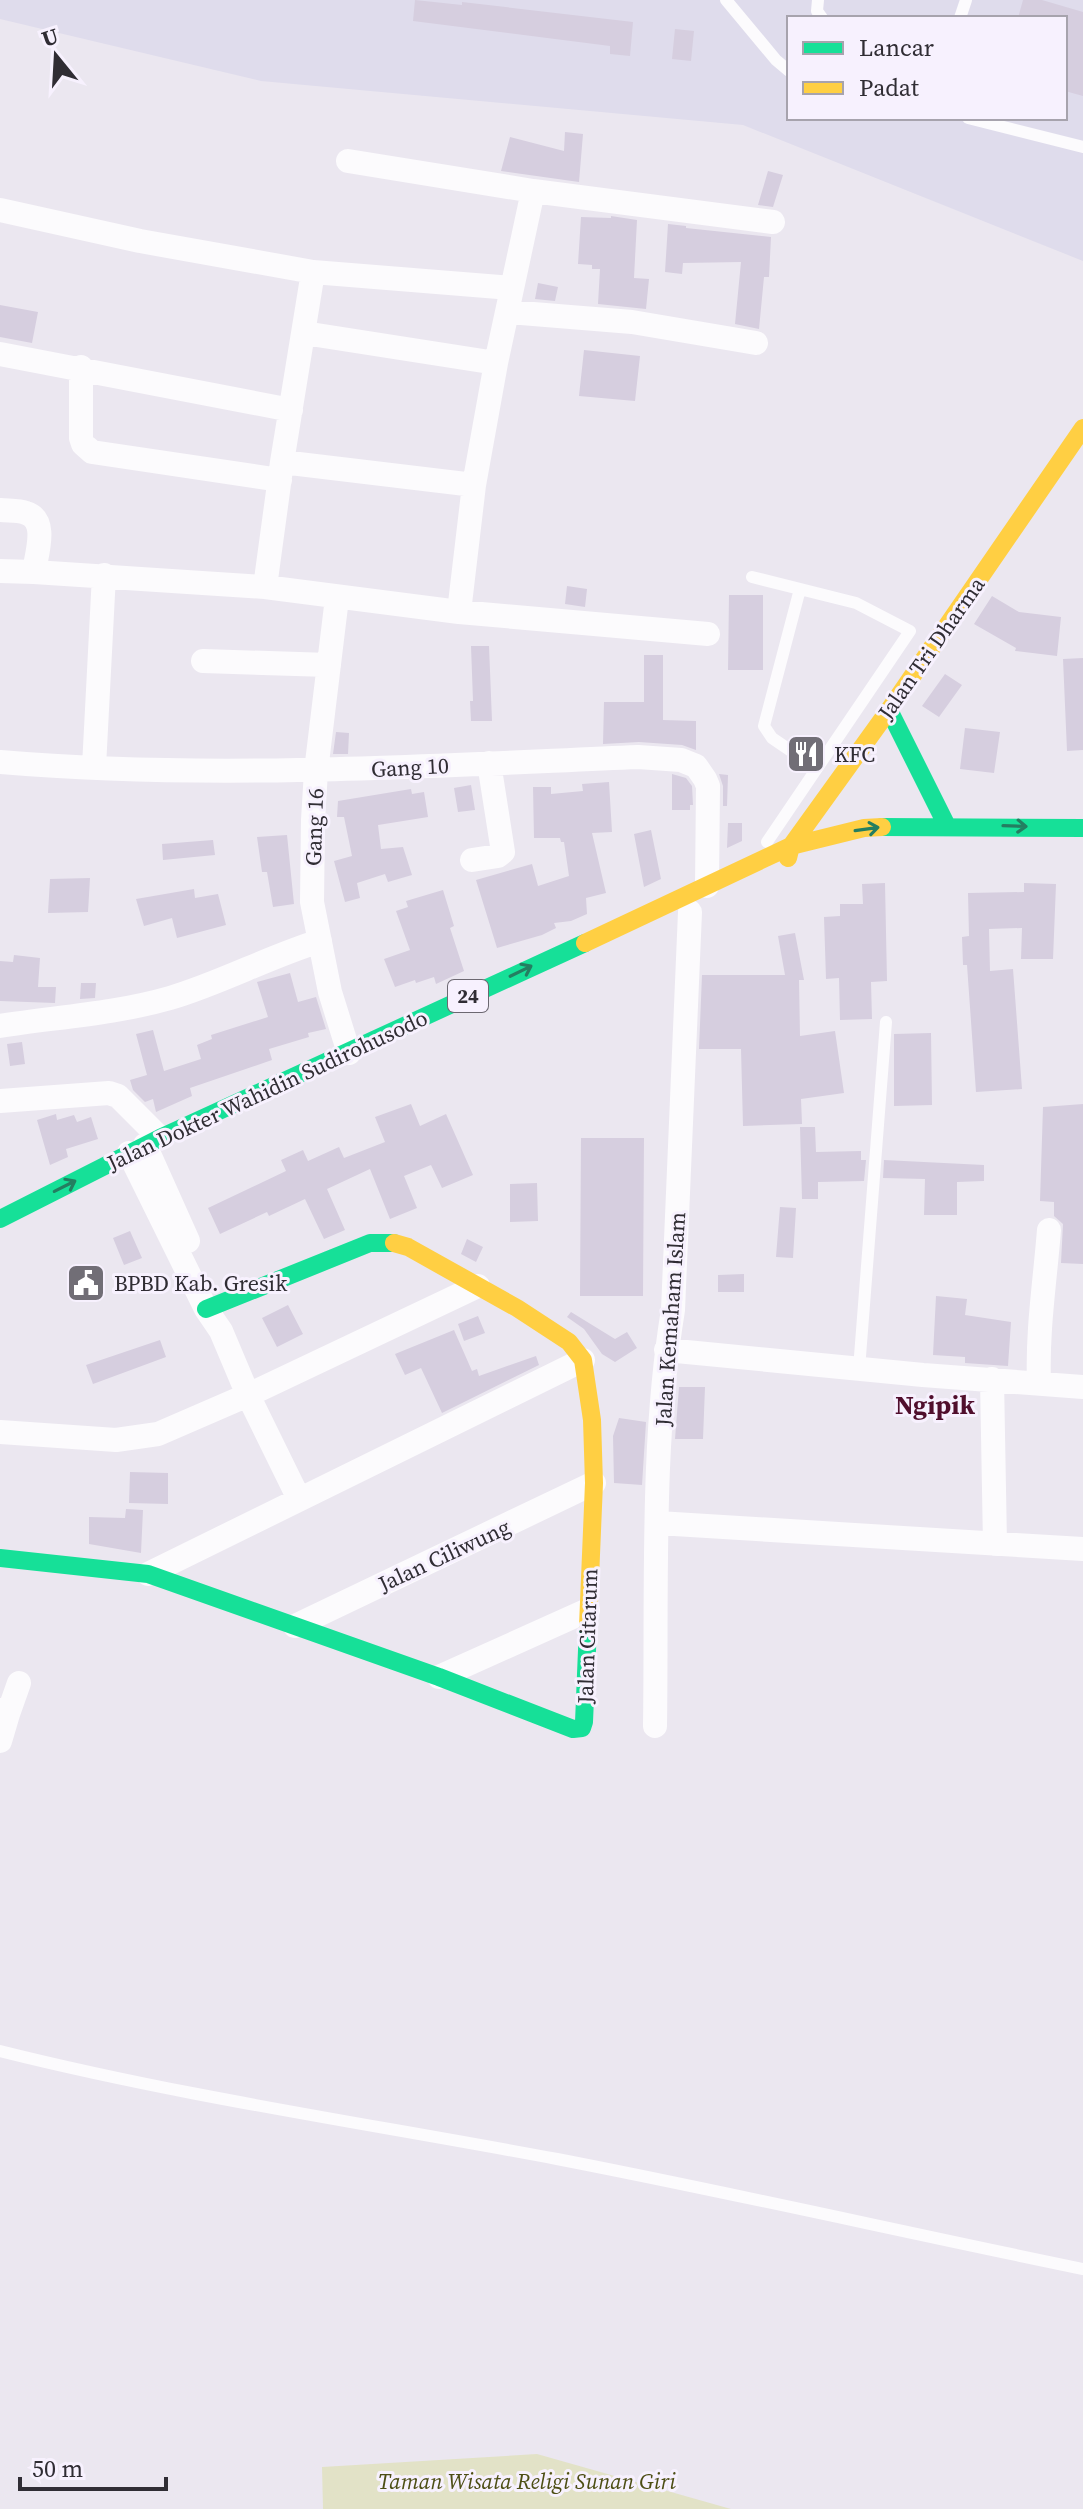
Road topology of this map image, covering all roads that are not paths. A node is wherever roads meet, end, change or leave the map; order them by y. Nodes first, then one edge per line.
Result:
1 (732, 3) edge
2 (787, 69) edge
3 (976, 120) edge
4 (1083, 147) edge
5 (348, 161) dead end
6 (533, 191) junction
7 (0, 210) edge
8 (773, 222) dead end
9 (313, 272) junction
10 (510, 300) junction
11 (304, 333) junction
12 (756, 343) dead end
13 (0, 354) edge
14 (496, 363) junction
15 (81, 367) junction
16 (291, 410) junction
17 (1083, 428) edge
18 (281, 471) junction
19 (474, 485) junction
20 (0, 510) edge
21 (0, 571) edge
22 (34, 572) junction
23 (104, 575) junction
24 (752, 577) dead end
25 (265, 587) junction
26 (800, 589) junction
27 (337, 598) junction
28 (459, 612) junction
29 (708, 634) dead end
30 (203, 661) dead end
31 (329, 665) junction
32 (867, 695) junction
33 (889, 710) junction
34 (0, 762) edge
35 (489, 763) junction
36 (94, 767) junction
37 (816, 768) junction
38 (316, 771) junction
39 (946, 824) junction
40 (1083, 828) edge
41 (791, 846) junction
42 (954, 846) dead end
43 (472, 860) dead end
44 (756, 863) junction
45 (809, 863) dead end
46 (785, 870) junction
47 (707, 886) junction
48 (690, 912) junction
49 (320, 941) junction
50 (886, 1022) dead end
51 (0, 1026) edge
52 (362, 1061) junction
53 (0, 1101) edge
54 (146, 1159) junction
55 (60, 1209) dead end
56 (0, 1219) edge
57 (1049, 1230) dead end
58 (0, 1238) edge
59 (478, 1286) junction
60 (213, 1312) junction
61 (666, 1350) junction
62 (583, 1360) junction
63 (859, 1369) junction
64 (992, 1379) junction
65 (1039, 1382) junction
66 (1083, 1387) edge
67 (248, 1395) junction
68 (0, 1432) edge
69 (594, 1483) junction
70 (299, 1499) junction
71 (658, 1523) junction
72 (995, 1544) junction
73 (1083, 1549) edge
74 (0, 1558) edge
75 (148, 1574) junction
76 (588, 1610) junction
77 (295, 1626) junction
78 (439, 1677) junction
79 (19, 1683) dead end
80 (4, 1712) edge
81 (655, 1726) dead end
82 (0, 1741) edge
83 (0, 2051) edge
84 (1083, 2269) edge

1 - 2 lane
3 - 4 lane
5 - 6 street
6 - 8 street
6 - 10 street
7 - 9 street
9 - 10 street
9 - 11 street
10 - 12 street
10 - 14 street
11 - 14 street
11 - 16 street
13 - 15 street
14 - 19 street
15 - 16 street
15 - 18 street
16 - 18 street
17 - 33 main road, Jalan Tri Dharma
18 - 19 street
18 - 25 street
19 - 28 street
20 - 22 street
21 - 22 street
22 - 23 street
23 - 25 street
23 - 36 street
24 - 26 lane
25 - 27 street
26 - 32 lane
26 - 37 lane
27 - 28 street
27 - 31 street, Gang 16
28 - 29 street
30 - 31 street
31 - 38 street, Gang 16
32 - 33 lane
32 - 37 lane
33 - 39 main road
33 - 41 main road, Jalan Tri Dharma
34 - 36 street, Gang 10
35 - 38 street, Gang 10
35 - 43 street
35 - 47 street, Gang 10
36 - 38 street, Gang 10
37 - 44 lane
38 - 49 street, Gang 16
39 -> 40 main road, Jalan Dokter Wahidin Sudirohusodo / 24
41 -> 39 main road, Jalan Dokter Wahidin Sudirohusodo / 24
39 - 42 main road
41 - 44 main road, Jalan Dokter Wahidin Sudirohusodo / 24
41 - 46 main road, Jalan Tri Dharma
44 - 47 main road, Jalan Dokter Wahidin Sudirohusodo / 24
45 - 46 main road, Jalan Dokter Wahidin Sudirohusodo / 24
46 - 48 main road, Jalan Dokter Wahidin Sudirohusodo / 24
52 -> 47 main road, Jalan Dokter Wahidin Sudirohusodo / 24
48 - 52 main road, Jalan Dokter Wahidin Sudirohusodo / 24
48 - 61 street, Jalan Kemaham Islam
49 - 51 street
49 - 52 street, Gang 16
50 - 63 lane
52 - 54 main road, Jalan Dokter Wahidin Sudirohusodo / 24
53 - 54 street
56 -> 54 main road, Jalan Dokter Wahidin Sudirohusodo / 24
54 - 60 street
55 - 58 main road
57 - 65 street
59 - 60 main road
59 - 62 main road
59 - 67 street
60 - 67 street
61 - 63 street
61 - 71 street, Jalan Kemaham Islam
62 - 69 main road, Jalan Citarum
62 - 70 street
63 - 64 street
64 - 65 street
64 - 72 street
65 - 66 street
67 - 68 street
67 - 70 street
69 - 76 main road, Jalan Citarum
69 - 77 street, Jalan Ciliwung
70 - 75 street
71 - 72 street
71 - 81 street, Jalan Kemaham Islam
72 - 73 street
74 - 75 main road, Jalan Citarum
75 - 77 main road, Jalan Citarum
76 - 78 street
76 - 78 main road, Jalan Citarum
77 - 78 main road, Jalan Citarum
79 - 80 street
80 - 82 street
83 - 84 lane

